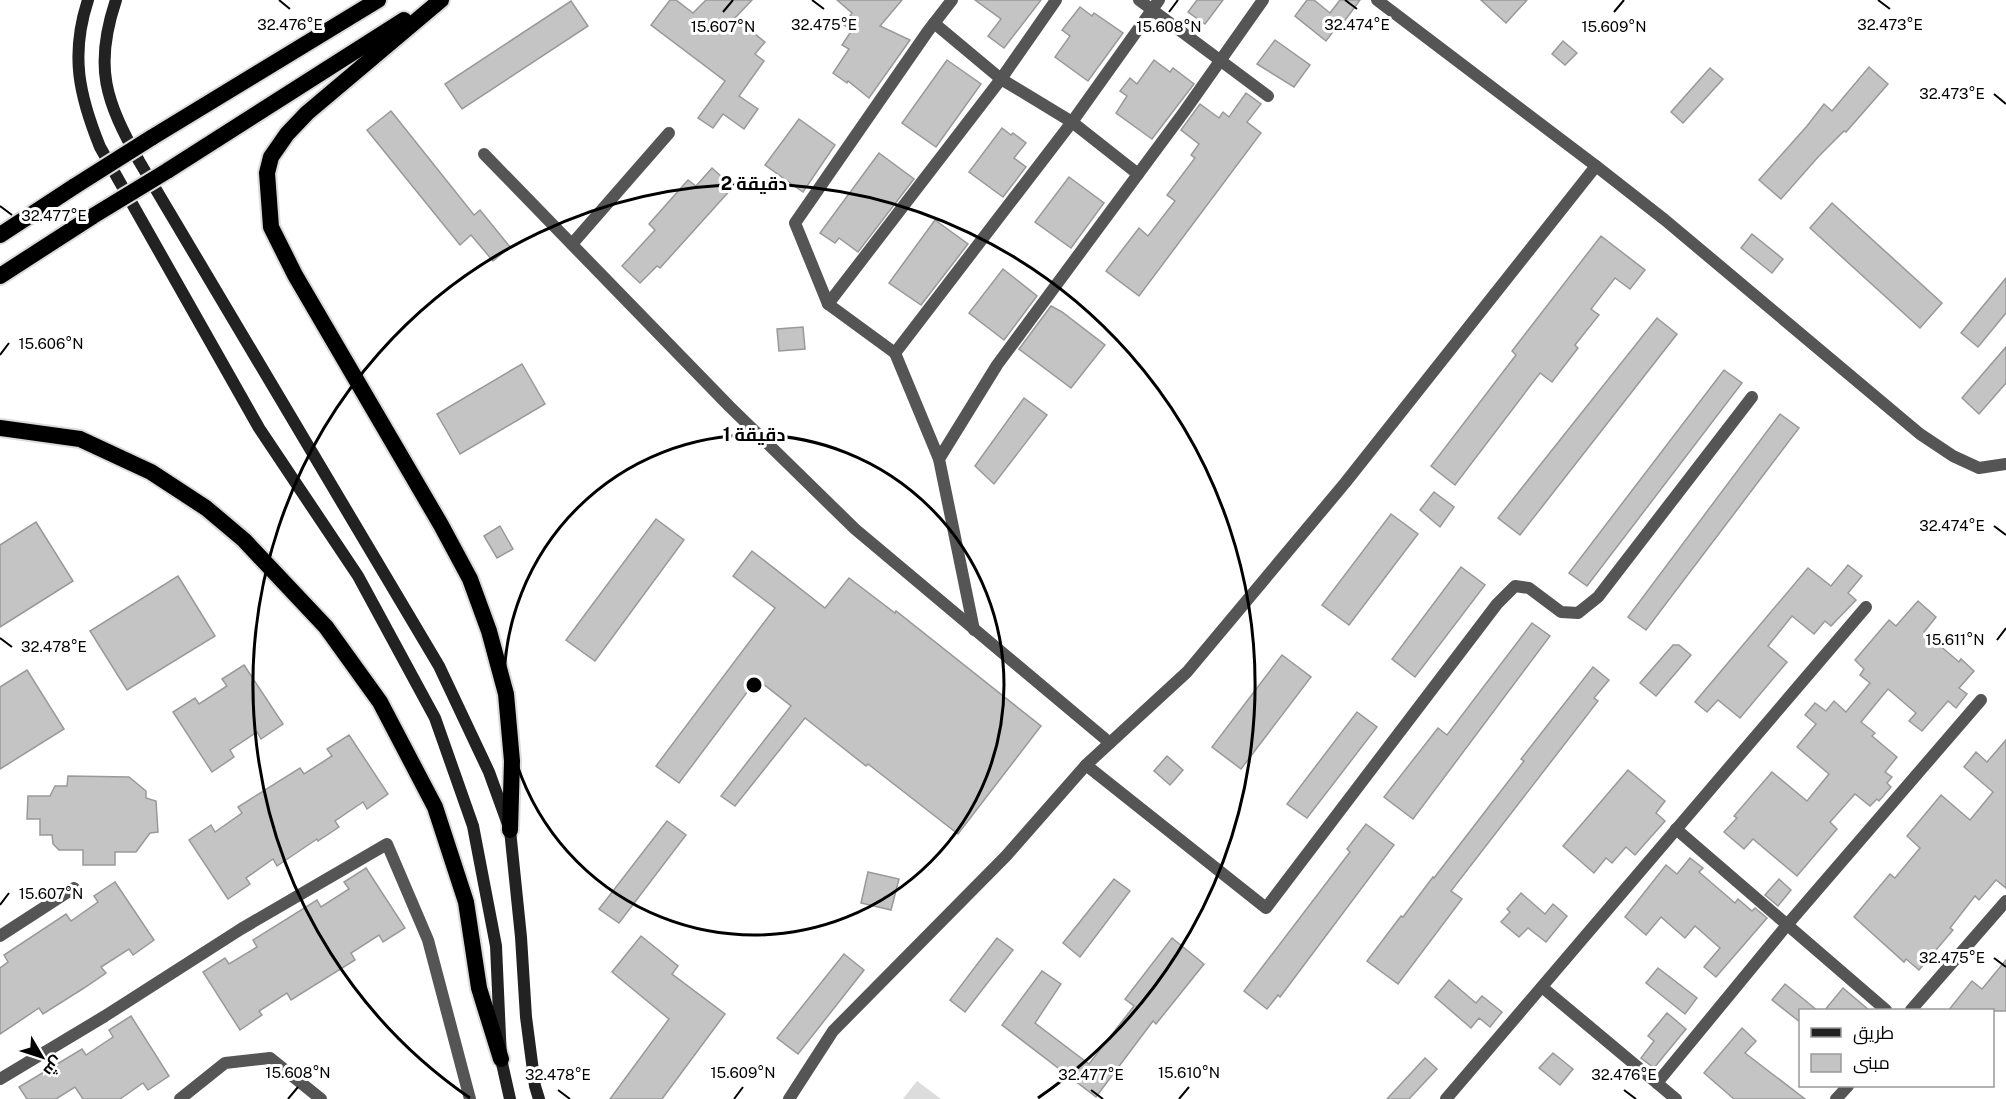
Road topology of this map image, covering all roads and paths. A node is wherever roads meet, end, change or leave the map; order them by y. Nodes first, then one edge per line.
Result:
1 (88, 0) edge
2 (116, 0) edge
3 (378, 0) edge
4 (435, 0) edge
5 (441, 0) edge
6 (952, 0) edge
7 (1056, 0) edge
8 (1139, 0) edge
9 (1263, 0) edge
10 (1377, 0) edge
11 (1156, 5) edge
12 (934, 23) junction
13 (1220, 60) junction
14 (1001, 79) junction
15 (1268, 96) dead end
16 (1072, 122) junction
17 (669, 133) dead end
18 (484, 154) dead end
19 (1596, 166) junction
20 (1138, 174) junction
21 (0, 235) edge
22 (572, 244) junction
23 (0, 276) edge
24 (828, 304) junction
25 (895, 353) junction
26 (1752, 396) dead end
27 (0, 428) edge
28 (939, 459) junction
29 (2006, 464) edge
30 (1866, 607) dead end
31 (974, 630) junction
32 (1981, 700) dead end
33 (1110, 743) junction
34 (1086, 765) junction
35 (1676, 829) junction
36 (510, 830) junction
37 (74, 888) dead end
38 (2006, 901) edge
39 (1787, 925) junction
40 (0, 936) edge
41 (1542, 987) junction
42 (1884, 1009) edge
43 (1913, 1009) edge
44 (501, 1059) junction
45 (0, 1079) edge
46 (1657, 1083) junction
47 (180, 1099) edge
48 (321, 1099) edge
49 (470, 1099) edge
50 (510, 1099) edge
51 (539, 1099) edge
52 (789, 1099) edge
53 (1446, 1099) edge
54 (1676, 1099) edge

1 - 44 main road
2 - 36 main road
3 - 21 highway, bridge
4 - 23 highway, bridge
5 - 36 highway
6 - 12 street
7 - 14 street
8 - 11 street
9 - 13 street
10 - 19 street
11 - 13 street
11 - 16 street
12 - 14 street
12 - 24 street
13 - 15 street
13 - 20 street
14 - 16 street
14 - 24 street
16 - 20 street
16 - 25 street
17 - 22 street
18 - 22 street
19 - 29 street
19 - 33 street
20 - 28 street
22 - 31 street
24 - 25 street
25 - 28 street
26 - 34 street
27 - 44 highway
28 - 31 street
30 - 35 street
31 - 33 street
32 - 39 street
33 - 34 street
34 - 52 street
35 - 39 street
35 - 41 street
36 - 51 main road
37 - 40 street
38 - 43 street
39 - 42 street
39 - 46 street
41 - 46 street
41 - 53 street
44 - 50 main road
45 - 49 street
46 - 54 street
47 - 48 street

